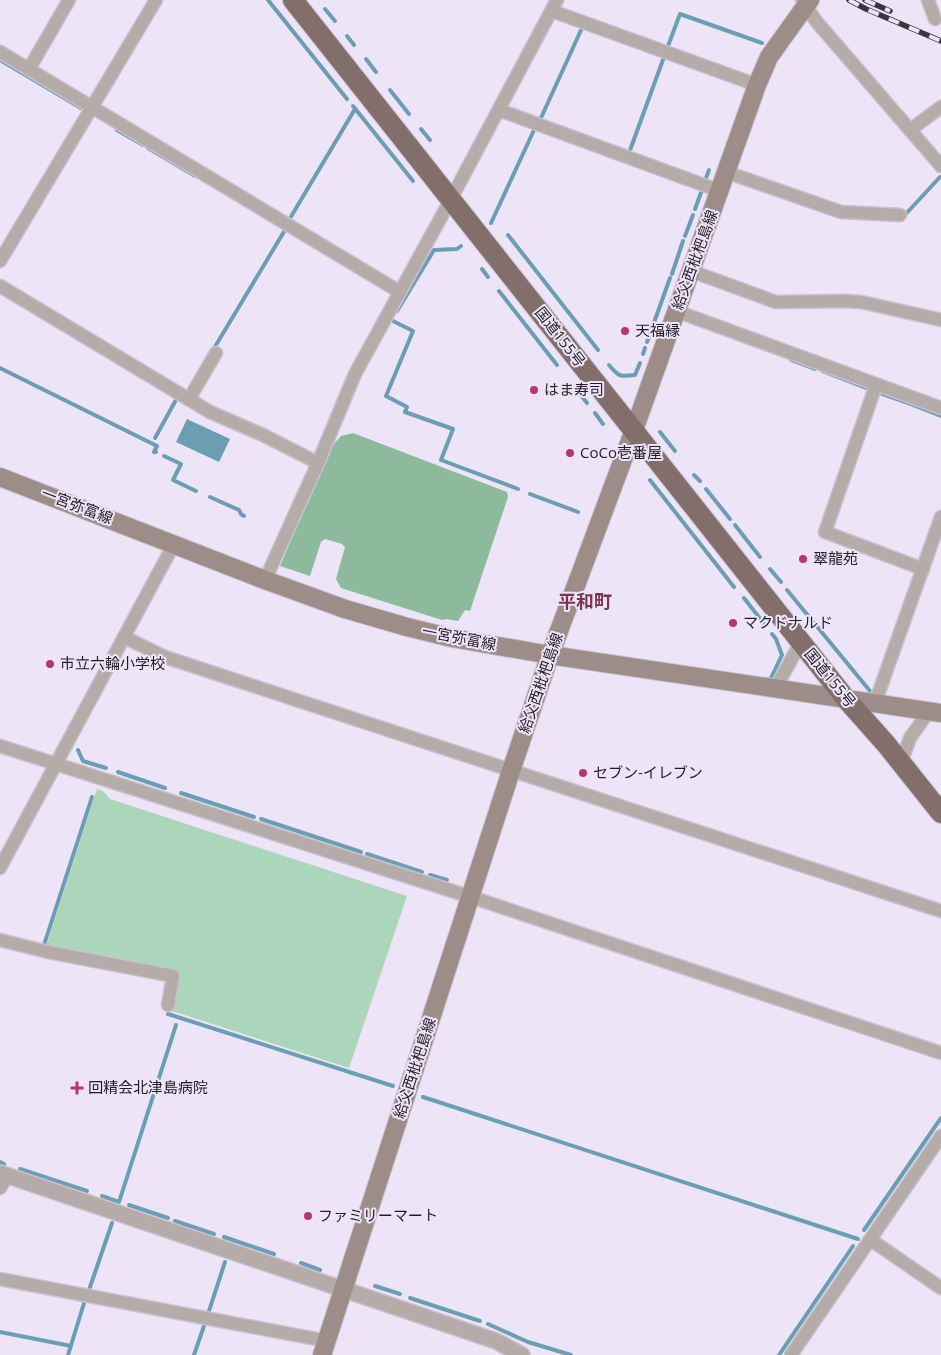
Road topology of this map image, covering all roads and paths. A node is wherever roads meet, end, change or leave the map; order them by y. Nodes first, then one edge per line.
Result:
1 (69, 0) edge
2 (156, 0) edge
3 (293, 0) edge
4 (928, 0) edge
5 (806, 2) edge
6 (555, 5) edge
7 (935, 19) dead end
8 (0, 52) edge
9 (28, 69) junction
10 (758, 85) junction
11 (941, 107) edge
12 (92, 108) junction
13 (499, 110) junction
14 (910, 130) junction
15 (941, 166) edge
16 (726, 172) junction
17 (720, 191) junction
18 (451, 199) junction
19 (900, 215) dead end
20 (0, 261) edge
21 (691, 271) junction
22 (0, 286) edge
23 (400, 292) junction
24 (676, 311) junction
25 (941, 320) edge
26 (216, 353) dead end
27 (876, 385) junction
28 (189, 400) junction
29 (941, 408) edge
30 (634, 430) junction
31 (318, 463) junction
32 (0, 477) edge
33 (941, 517) edge
34 (174, 544) junction
35 (935, 554) edge
36 (923, 569) junction
37 (265, 580) junction
38 (124, 637) junction
39 (801, 642) junction
40 (550, 655) junction
41 (775, 689) junction
42 (846, 699) junction
43 (874, 704) junction
44 (935, 712) edge
45 (0, 746) edge
46 (901, 762) junction
47 (55, 764) junction
48 (511, 771) junction
49 (941, 814) edge
50 (0, 868) edge
51 (470, 898) junction
52 (941, 911) edge
53 (0, 940) edge
54 (168, 1005) dead end
55 (941, 1053) edge
56 (941, 1136) edge
57 (2, 1179) edge
58 (871, 1240) junction
59 (0, 1279) edge
60 (344, 1288) junction
61 (941, 1288) edge
62 (324, 1348) edge
63 (522, 1355) edge
64 (791, 1355) edge

1 - 9 street
2 - 12 street
3 - 18 highway, 国道155号
4 - 7 street
5 - 10 main road, 給父西枇杷島線
5 - 14 street
6 - 10 street
6 - 13 street
8 - 9 street
9 - 12 street
10 - 16 main road, 給父西枇杷島線
11 - 14 street
12 - 20 street
12 - 23 street
13 - 17 street
13 - 18 street
14 - 15 street
16 - 17 main road, 給父西枇杷島線
16 - 19 street
17 - 21 main road, 給父西枇杷島線
18 - 23 street
18 - 30 highway, 国道155号
21 - 24 main road, 給父西枇杷島線
21 - 25 street
22 - 28 street
23 - 31 street
24 - 27 street
24 - 30 main road, 給父西枇杷島線
26 - 28 street
27 - 29 street
27 - 36 street
28 - 31 street
30 - 39 highway, 国道155号
30 - 40 main road, 給父西枇杷島線
31 - 37 street
32 - 34 main road, 一宮弥富線
33 - 35 street
34 - 37 main road, 一宮弥富線
34 - 38 street
35 - 36 street
36 - 43 street
37 - 40 main road, 一宮弥富線
38 - 47 street
38 - 48 street
39 - 41 street
39 - 42 highway, 国道155号
40 - 41 main road, 一宮弥富線
40 - 48 main road, 給父西枇杷島線
41 - 42 main road, 一宮弥富線
42 - 43 main road, 一宮弥富線
42 - 46 highway, 国道155号
43 - 44 main road, 一宮弥富線
44 - 46 street
45 - 47 street
46 - 49 highway, 国道155号
47 - 50 street
47 - 51 street
48 - 51 main road, 給父西枇杷島線
48 - 52 street
51 - 55 street
51 - 60 main road, 給父西枇杷島線
53 - 54 street
56 - 58 street
57 - 60 street
58 - 61 street
58 - 64 street
59 - 62 street
60 - 62 main road, 給父西枇杷島線
60 - 63 street

